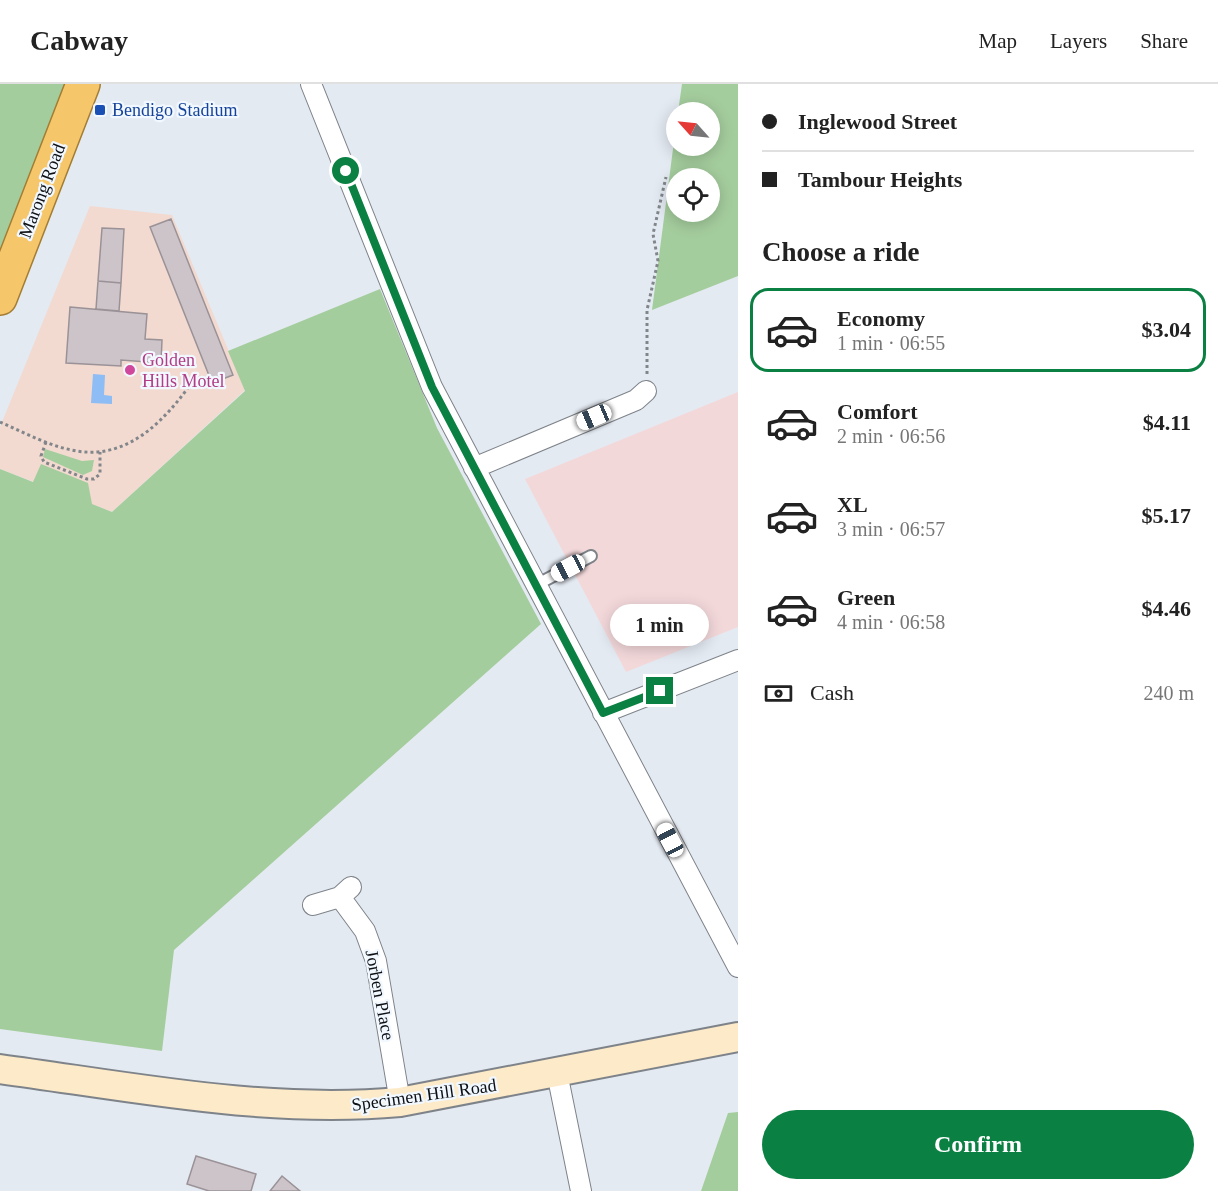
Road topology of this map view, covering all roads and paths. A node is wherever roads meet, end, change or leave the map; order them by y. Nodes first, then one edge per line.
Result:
1 (83, 84) edge
2 (311, 84) edge
3 (666, 177) dead end
4 (0, 298) edge
5 (195, 378) dead end
6 (646, 391) joint
7 (0, 422) edge
8 (46, 442) junction
9 (100, 452) junction
10 (474, 468) junction
11 (591, 556) dead end
12 (536, 585) junction
13 (738, 660) edge
14 (603, 713) junction
15 (314, 905) dead end
16 (738, 967) edge
17 (738, 1037) edge
18 (0, 1069) edge
19 (557, 1073) junction
20 (400, 1102) junction
21 (580, 1191) edge

1 - 4 highway, Marong Road
2 - 10 street
3 - 6 path
5 - 9 path
6 - 10 street
7 - 8 path
8 - 9 path
8 - 9 path
10 - 12 street
11 - 12 lane
12 - 14 street
13 - 14 street
14 - 16 street
15 - 20 street, Jorben Place
17 - 19 main road, Specimen Hill Road
18 - 20 main road, Specimen Hill Road
19 - 20 main road, Specimen Hill Road
19 - 21 street

